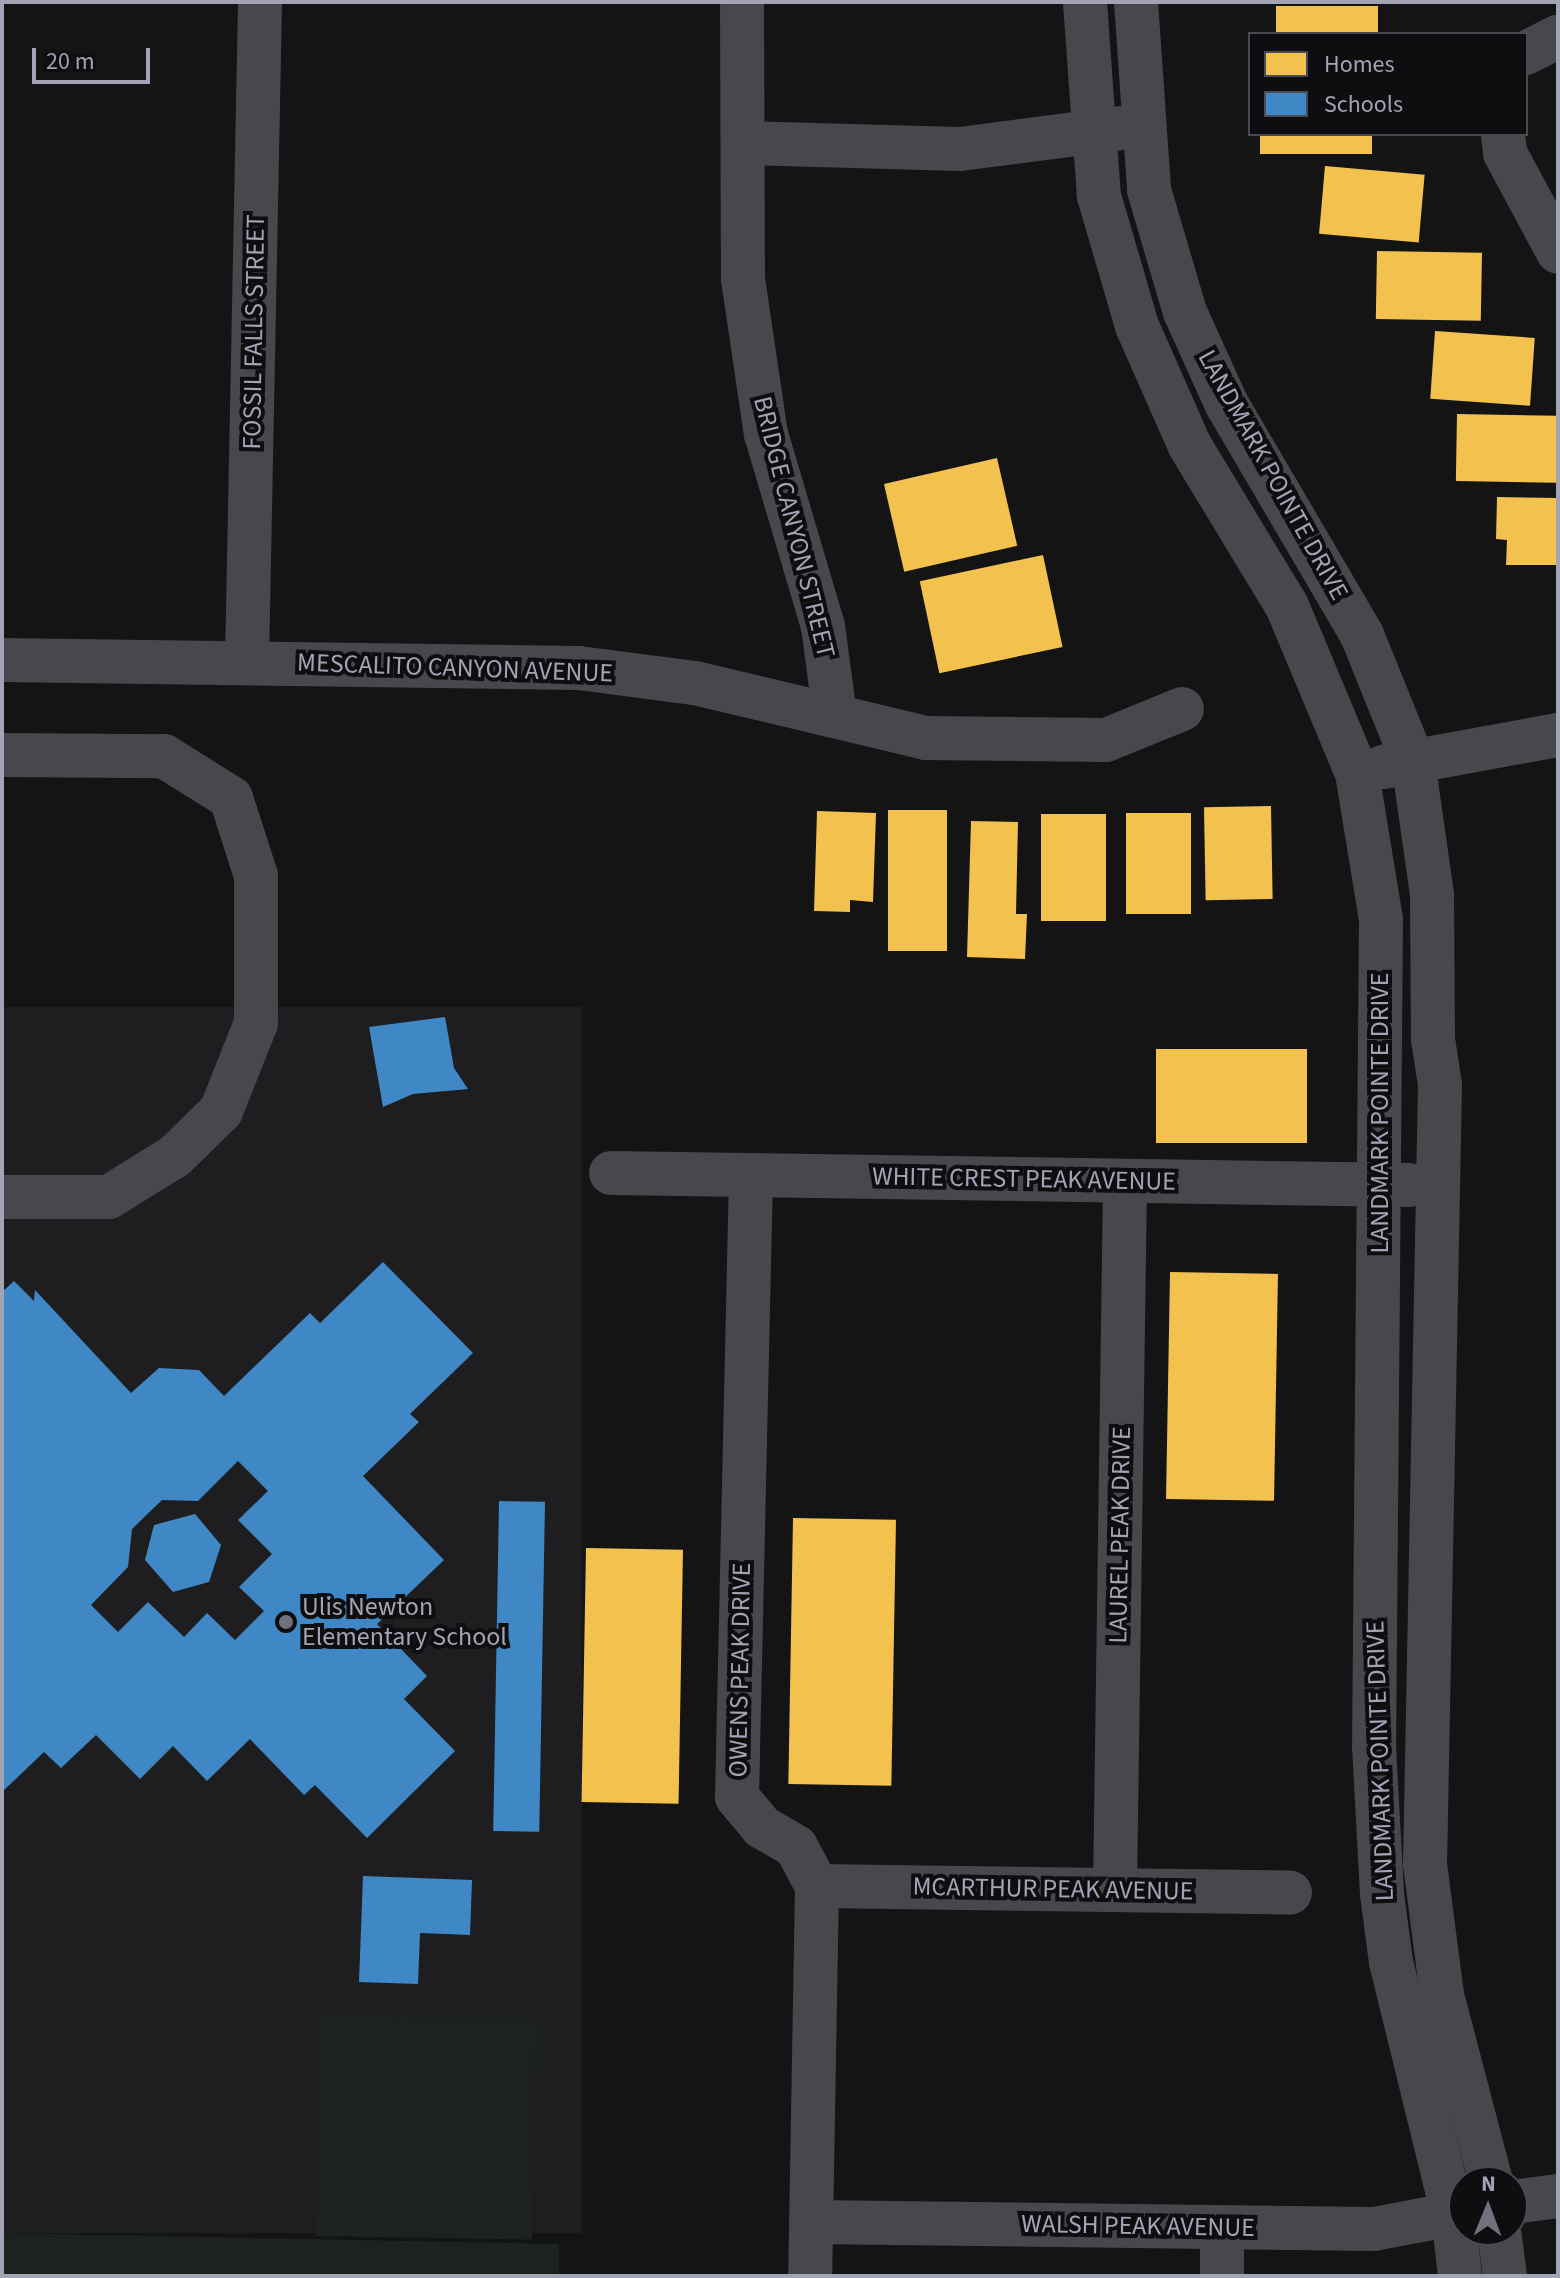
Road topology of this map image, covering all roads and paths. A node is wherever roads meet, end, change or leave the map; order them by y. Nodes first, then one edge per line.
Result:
1 (260, 2) edge
2 (742, 2) edge
3 (1085, 2) edge
4 (1136, 2) edge
5 (1558, 37) edge
6 (1528, 52) edge
7 (1139, 125) junction
8 (1091, 133) junction
9 (1503, 136) edge
10 (743, 143) junction
11 (1558, 252) edge
12 (2, 660) edge
13 (247, 662) junction
14 (1182, 709) dead end
15 (835, 716) junction
16 (1558, 735) edge
17 (2, 755) edge
18 (1413, 761) junction
19 (1357, 773) junction
20 (611, 1173) dead end
21 (751, 1175) junction
22 (1125, 1181) junction
23 (1380, 1184) junction
24 (1437, 1185) junction
25 (2, 1197) edge
26 (817, 1886) junction
27 (1115, 1890) junction
28 (1290, 1893) dead end
29 (1487, 2166) edge
30 (1448, 2172) edge
31 (1558, 2196) edge
32 (1528, 2200) edge
33 (1448, 2215) edge
34 (811, 2222) junction
35 (1222, 2227) junction
36 (1460, 2246) edge
37 (1501, 2246) edge
38 (810, 2276) edge
39 (1222, 2276) edge
40 (1460, 2276) edge
41 (1505, 2276) edge

1 - 13 street, FOSSIL FALLS STREET
2 - 10 street, BRIDGE CANYON STREET
3 - 8 street, LANDMARK POINTE DRIVE
4 - 7 street, LANDMARK POINTE DRIVE
5 - 6 street
7 - 8 street
7 - 18 street, LANDMARK POINTE DRIVE
8 - 10 street
8 - 19 street, LANDMARK POINTE DRIVE
9 - 11 street
10 - 15 street, BRIDGE CANYON STREET
12 - 13 street, MESCALITO CANYON AVENUE
13 - 15 street, MESCALITO CANYON AVENUE
14 - 15 street, MESCALITO CANYON AVENUE
16 - 18 street
17 - 25 street
18 - 19 street
18 - 24 street, LANDMARK POINTE DRIVE
19 - 23 street, LANDMARK POINTE DRIVE
20 - 21 street, WHITE CREST PEAK AVENUE
21 - 22 street, WHITE CREST PEAK AVENUE
21 - 26 street, OWENS PEAK DRIVE
22 - 23 street, WHITE CREST PEAK AVENUE
22 - 27 street, LAUREL PEAK DRIVE
23 - 24 street, WHITE CREST PEAK AVENUE
23 - 30 street, LANDMARK POINTE DRIVE
24 - 29 street, LANDMARK POINTE DRIVE
26 - 27 street, MCARTHUR PEAK AVENUE
26 - 34 street, OWENS PEAK DRIVE
27 - 28 street, MCARTHUR PEAK AVENUE
31 - 32 street
33 - 35 street, WALSH PEAK AVENUE
34 - 35 street, WALSH PEAK AVENUE
34 - 38 street, OWENS PEAK DRIVE
35 - 39 street
36 - 40 street, LANDMARK POINTE DRIVE
37 - 41 street

